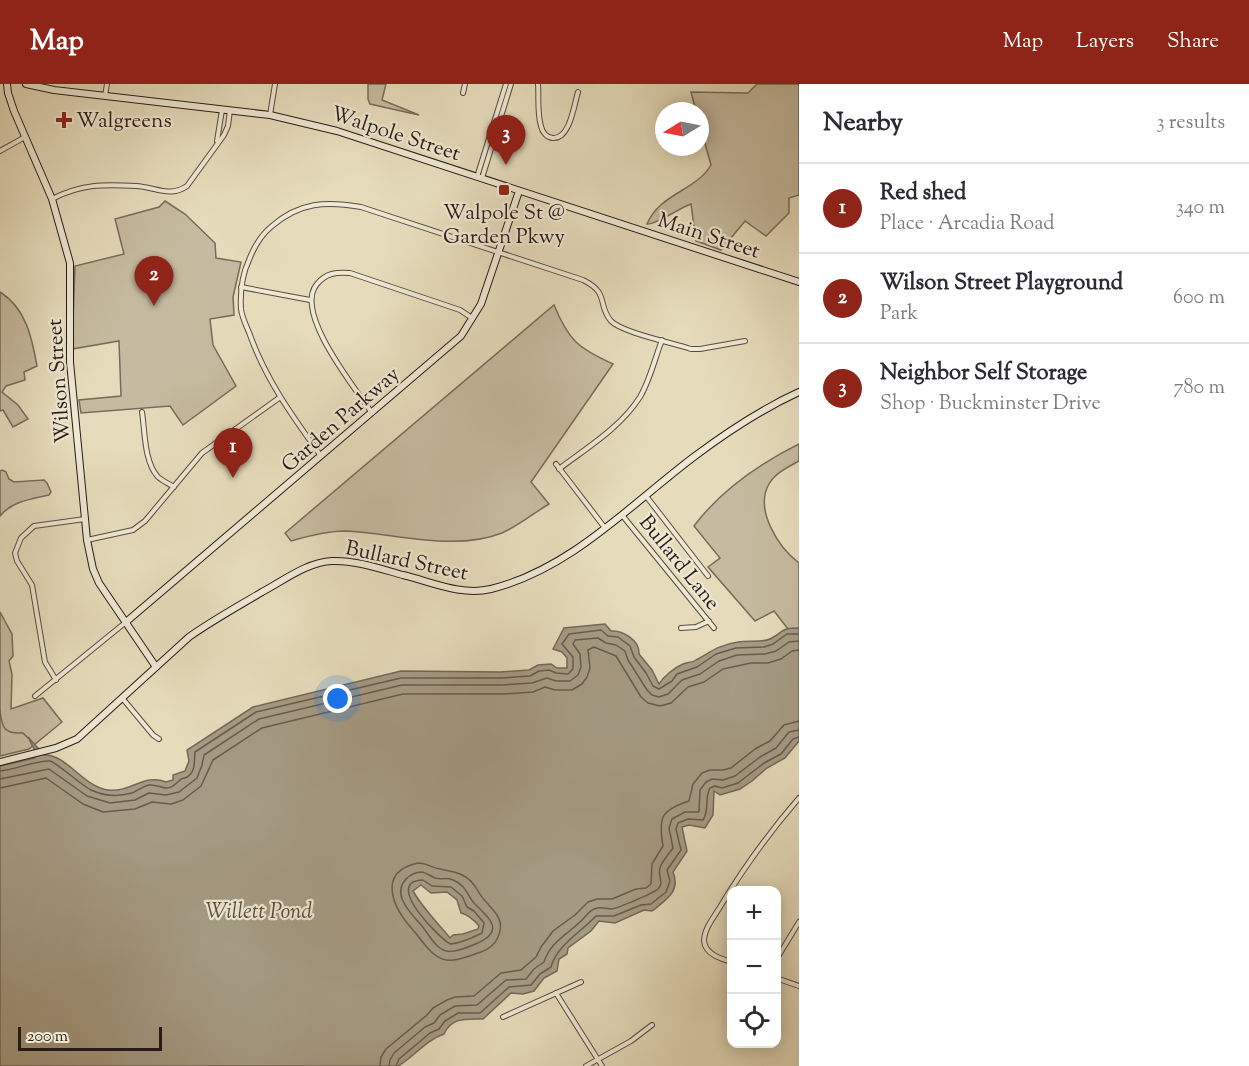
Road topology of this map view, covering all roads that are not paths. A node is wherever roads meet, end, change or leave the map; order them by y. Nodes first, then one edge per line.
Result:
1 (7, 84) edge
2 (26, 84) edge
3 (107, 84) edge
4 (275, 84) edge
5 (465, 84) edge
6 (506, 84) edge
7 (511, 84) edge
8 (538, 84) edge
9 (578, 92) dead end
10 (463, 93) dead end
11 (105, 96) junction
12 (222, 109) junction
13 (230, 110) junction
14 (270, 115) junction
15 (25, 137) junction
16 (217, 143) junction
17 (0, 151) edge
18 (479, 178) junction
19 (519, 191) junction
20 (52, 199) junction
21 (642, 231) joint
22 (498, 252) junction
23 (799, 282) edge
24 (241, 287) junction
25 (310, 300) junction
26 (473, 319) junction
27 (662, 340) junction
28 (745, 341) dead end
29 (799, 392) edge
30 (279, 398) junction
31 (142, 412) dead end
32 (372, 412) junction
33 (321, 456) junction
34 (174, 487) junction
35 (646, 496) junction
36 (622, 515) junction
37 (85, 519) junction
38 (605, 528) junction
39 (87, 540) junction
40 (708, 576) dead end
41 (709, 621) junction
42 (126, 622) junction
43 (681, 628) dead end
44 (714, 628) dead end
45 (156, 668) junction
46 (56, 680) junction
47 (34, 696) dead end
48 (123, 699) junction
49 (159, 739) dead end
50 (0, 762) edge
51 (799, 798) edge
52 (799, 922) edge
53 (781, 953) edge
54 (727, 960) edge
55 (781, 979) edge
56 (581, 982) dead end
57 (799, 986) edge
58 (556, 993) junction
59 (503, 1017) dead end
60 (652, 1025) dead end
61 (597, 1059) junction
62 (586, 1066) edge
63 (602, 1066) edge

1 - 15 main road, Wilson Street
2 - 11 main road, Walpole Street
3 - 11 street
4 - 14 street
5 - 10 street
6 - 18 street
7 - 18 street
8 - 9 street
11 - 12 main road, Walpole Street
12 - 13 main road, Walpole Street
12 - 16 street
13 - 14 main road, Walpole Street
13 - 16 street
14 - 18 main road, Walpole Street
15 - 17 street
15 - 20 main road, Wilson Street
16 - 20 street
18 - 19 main road, Walpole Street
19 - 21 main road, Walpole Street
19 - 22 main road, Garden Parkway
20 - 37 main road, Wilson Street
21 - 23 main road, Main Street
22 - 24 street
22 - 26 main road, Garden Parkway
22 - 27 street
24 - 25 street
24 - 30 street
25 - 26 street
25 - 32 street
26 - 32 main road, Garden Parkway
27 - 28 street
27 - 38 street
29 - 35 main road, Bullard Street
30 - 33 street
30 - 34 street
31 - 34 street
32 - 33 main road, Garden Parkway
33 - 42 main road, Garden Parkway
34 - 39 street
35 - 36 main road, Bullard Street
35 - 40 street
36 - 38 main road, Bullard Street
36 - 41 street, Bullard Lane
37 - 39 main road, Wilson Street
37 - 46 street
38 - 45 main road, Bullard Street
39 - 42 main road, Wilson Street
41 - 43 street
41 - 44 street, Bullard Lane
42 - 45 main road, Wilson Street
42 - 46 street, Garden Parkway
45 - 48 main road, Bullard Street
46 - 47 street, Garden Parkway
48 - 49 street
48 - 50 main road, Bullard Street
51 - 54 street
52 - 53 street
55 - 57 street
56 - 58 street
58 - 59 street
58 - 61 street
60 - 61 street
61 - 62 street
61 - 63 street

